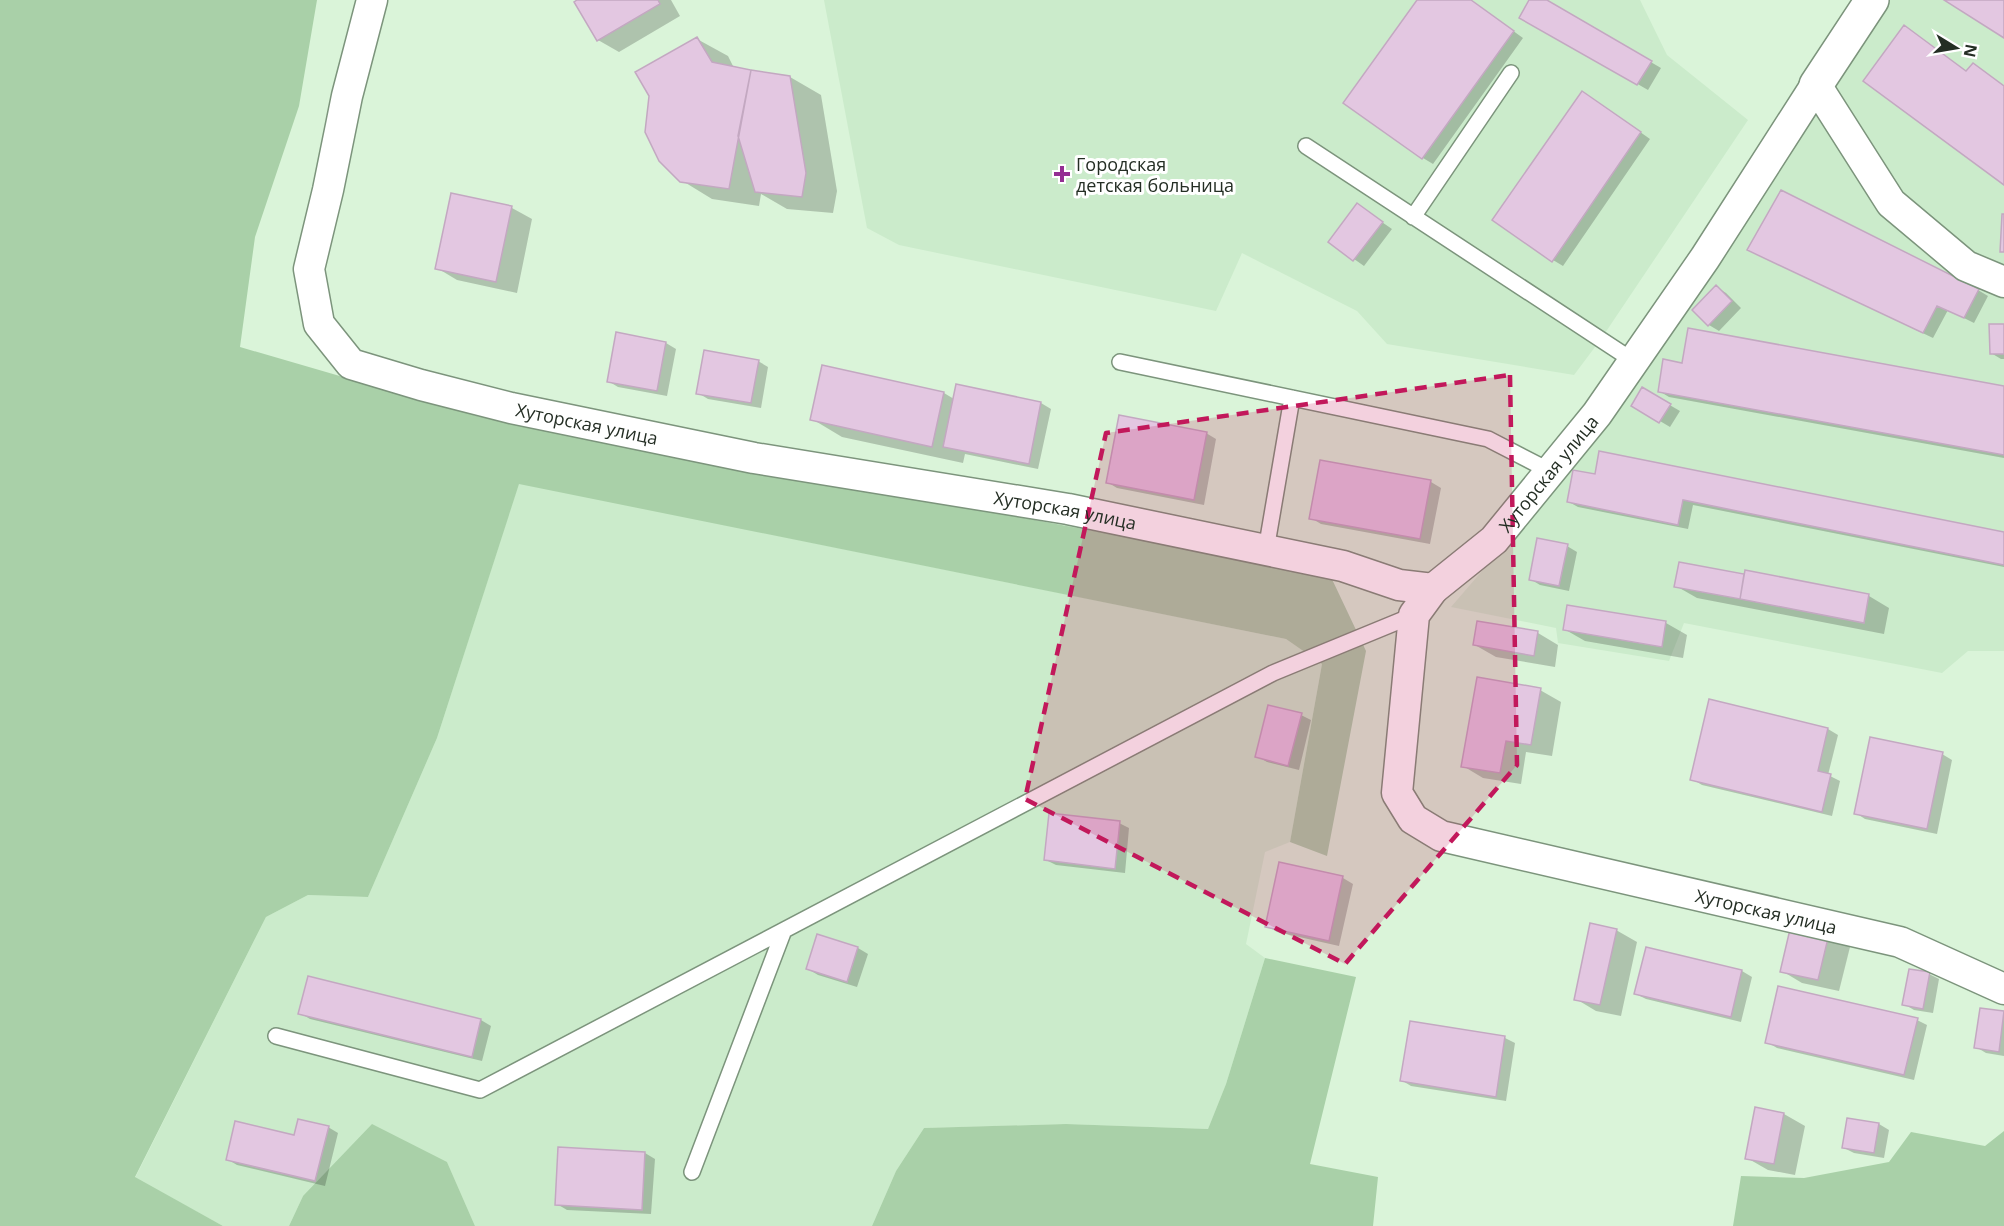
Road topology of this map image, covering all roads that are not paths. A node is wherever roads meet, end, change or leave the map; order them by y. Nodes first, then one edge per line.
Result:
1 (372, 0) edge
2 (1872, 0) edge
3 (1511, 73) dead end
4 (1816, 85) junction
5 (1306, 146) dead end
6 (1413, 218) junction
7 (2004, 282) edge
8 (1632, 360) junction
9 (1120, 362) dead end
10 (1292, 398) junction
11 (1550, 471) junction
12 (1266, 550) junction
13 (1432, 589) junction
14 (1414, 615) junction
15 (784, 930) junction
16 (2004, 989) edge
17 (276, 1036) dead end
18 (692, 1172) dead end

1 - 12 street, Хуторская улица
2 - 4 street, Хуторская улица
3 - 6 lane
4 - 7 street
4 - 8 street, Хуторская улица
5 - 6 lane
6 - 8 lane
8 - 11 street, Хуторская улица
9 - 10 lane
10 - 11 lane
10 - 12 lane
11 - 13 street, Хуторская улица
12 - 13 street, Хуторская улица
13 - 14 street
14 - 15 lane
14 - 16 street, Хуторская улица
15 - 17 lane
15 - 18 lane

